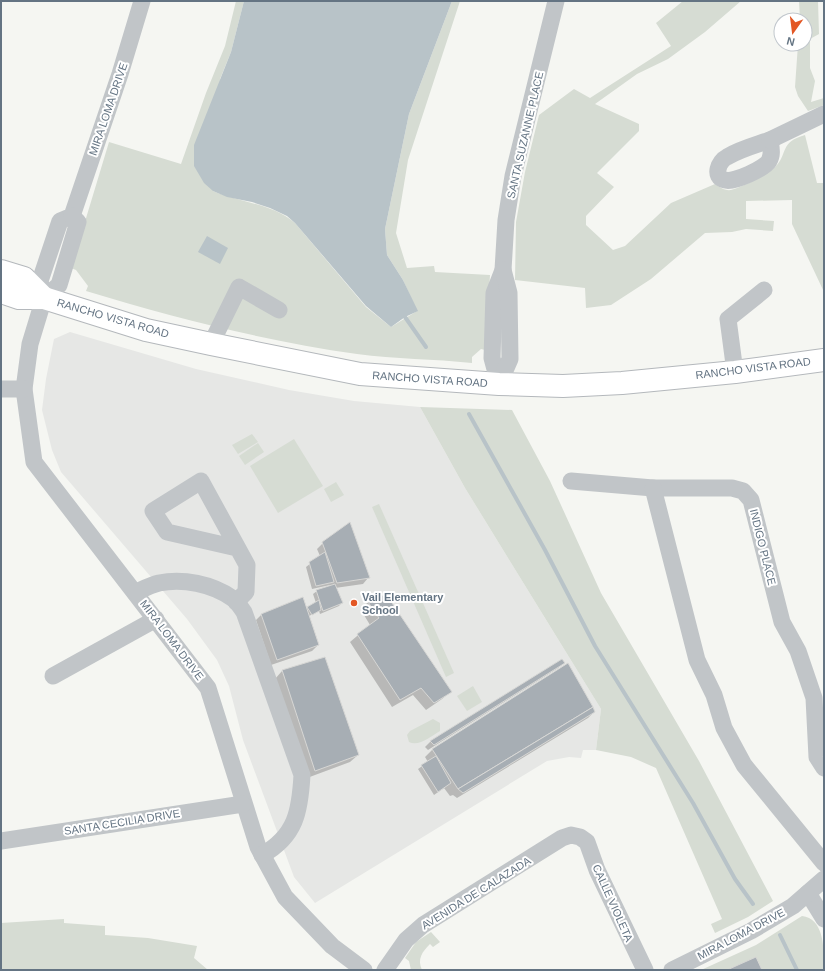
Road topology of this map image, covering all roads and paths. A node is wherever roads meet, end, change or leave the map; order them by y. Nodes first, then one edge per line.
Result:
1 (142, 1) edge
2 (556, 1) edge
3 (824, 114) edge
4 (770, 140) dead end
5 (1, 271) edge
6 (764, 290) dead end
7 (1, 292) edge
8 (44, 298) junction
9 (279, 310) dead end
10 (211, 344) junction
11 (824, 360) edge
12 (735, 372) junction
13 (499, 384) junction
14 (1, 389) edge
15 (24, 389) junction
16 (571, 481) dead end
17 (654, 488) junction
18 (237, 548) junction
19 (136, 592) junction
20 (236, 602) junction
21 (156, 619) junction
22 (52, 676) dead end
23 (824, 768) edge
24 (243, 804) junction
25 (580, 837) joint
26 (1, 840) edge
27 (262, 855) junction
28 (824, 863) edge
29 (824, 879) edge
30 (808, 893) junction
31 (824, 919) edge
32 (364, 970) edge
33 (385, 970) edge
34 (645, 970) edge
35 (672, 970) edge

1 - 8 street, MIRA LOMA DRIVE
2 - 13 street, SANTA SUZANNE PLACE
3 - 4 street
5 - 8 main road, RANCHO VISTA ROAD
6 - 12 street
7 - 8 main road, RANCHO VISTA ROAD
8 - 10 main road, RANCHO VISTA ROAD
8 - 15 street, MIRA LOMA DRIVE
9 - 10 street
10 - 13 main road, RANCHO VISTA ROAD
11 - 12 main road, RANCHO VISTA ROAD
12 - 13 main road, RANCHO VISTA ROAD
14 - 15 street
15 - 19 street, MIRA LOMA DRIVE
16 - 17 street, INDIGO PLACE
17 - 23 street, INDIGO PLACE
17 - 28 street
18 - 18 street
18 - 20 street
19 - 20 street
19 - 21 street, MIRA LOMA DRIVE
20 - 27 street
21 - 22 street
21 - 24 street, MIRA LOMA DRIVE
24 - 26 street, SANTA CECILIA DRIVE
24 - 27 street, MIRA LOMA DRIVE
25 - 33 street, AVENIDA DE CALAZADA
25 - 34 street, CALLE VIOLETA
27 - 32 street, MIRA LOMA DRIVE
29 - 30 street, MIRA LOMA DRIVE
30 - 31 street
30 - 35 street, MIRA LOMA DRIVE

